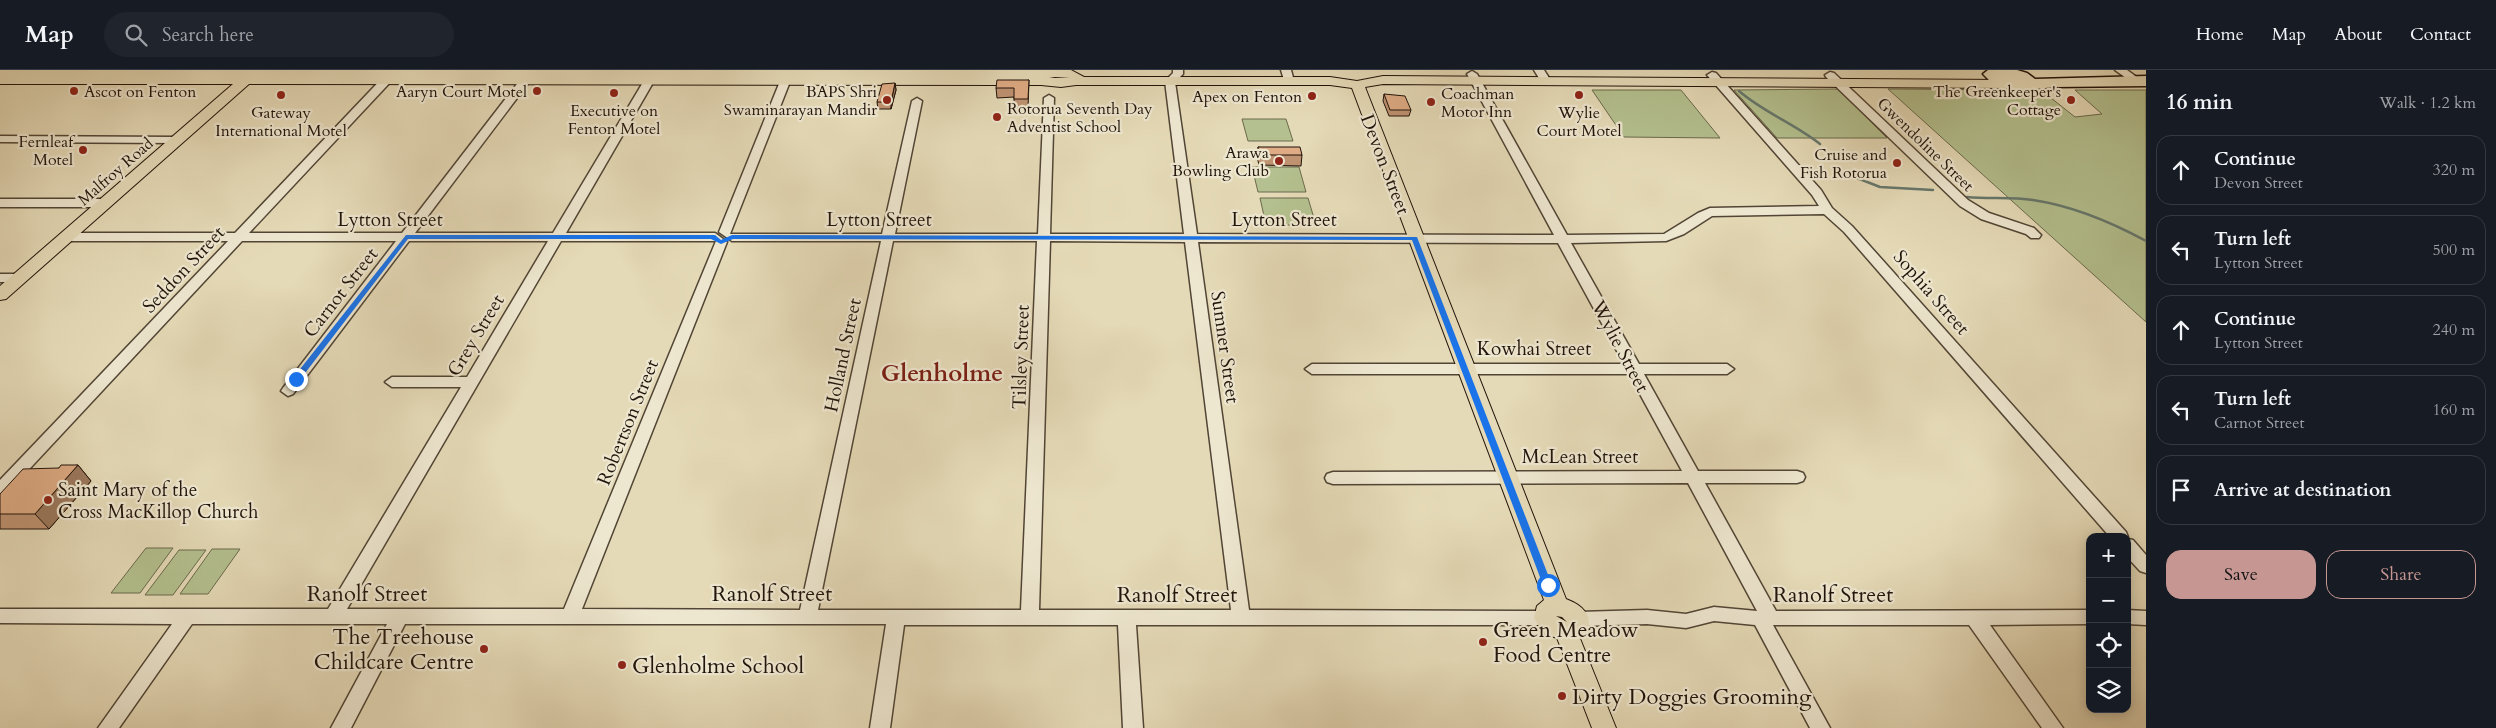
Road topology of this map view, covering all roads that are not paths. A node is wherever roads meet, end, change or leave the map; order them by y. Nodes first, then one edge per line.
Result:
1 (0, 73) edge
2 (189, 74) edge
3 (2001, 74) edge
4 (1064, 75) edge
5 (1175, 75) edge
6 (1287, 75) edge
7 (1542, 75) edge
8 (249, 77) junction
9 (390, 77) junction
10 (528, 77) junction
11 (652, 77) junction
12 (787, 77) junction
13 (2135, 77) edge
14 (1474, 78) junction
15 (1715, 78) junction
16 (1833, 78) junction
17 (1353, 79) junction
18 (0, 80) edge
19 (1049, 98) dead end
20 (917, 101) dead end
21 (0, 140) edge
22 (177, 140) junction
23 (0, 203) edge
24 (104, 203) junction
25 (1828, 210) junction
26 (2035, 235) dead end
27 (66, 237) junction
28 (238, 237) junction
29 (406, 237) junction
30 (723, 237) junction
31 (1044, 237) junction
32 (1191, 237) junction
33 (556, 238) junction
34 (888, 238) junction
35 (1415, 238) junction
36 (1563, 238) junction
37 (0, 278) edge
38 (20, 278) junction
39 (0, 295) edge
40 (1464, 368) junction
41 (1633, 368) junction
42 (1312, 369) dead end
43 (1727, 369) dead end
44 (392, 382) dead end
45 (470, 382) junction
46 (288, 391) dead end
47 (1506, 476) junction
48 (1693, 476) junction
49 (1797, 477) dead end
50 (1333, 478) dead end
51 (0, 490) edge
52 (2116, 533) edge
53 (2131, 549) edge
54 (2146, 566) edge
55 (1551, 612) junction
56 (0, 616) edge
57 (400, 616) junction
58 (187, 617) junction
59 (333, 617) junction
60 (570, 617) junction
61 (807, 617) junction
62 (896, 617) junction
63 (1974, 617) junction
64 (2086, 617) edge
65 (1030, 618) junction
66 (1128, 618) junction
67 (1241, 618) junction
68 (1765, 618) junction
69 (2131, 618) edge
70 (2146, 618) edge
71 (1572, 626) junction
72 (108, 728) edge
73 (341, 728) edge
74 (880, 728) edge
75 (1133, 728) edge
76 (1604, 728) edge
77 (1820, 728) edge
78 (2052, 728) edge

1 - 2 main road
2 - 8 main road
2 - 18 main road
3 - 13 highway
3 - 13 highway
3 - 16 main road
4 - 5 main road
4 - 12 main road
5 - 6 main road
5 - 32 street, Sumner Street
6 - 17 main road
7 - 14 main road
7 - 15 main road
8 - 9 main road
8 - 22 main road, Malfroy Road
9 - 10 main road
9 - 28 street, Seddon Street
10 - 11 main road
10 - 29 street, Carnot Street
11 - 12 main road
11 - 33 street, Grey Street
12 - 30 street, Robertson Street
14 - 17 main road
14 - 36 street, Wylie Street
15 - 16 main road
15 - 25 street, Sophia Street
16 - 26 street, Gwendoline Street
17 - 35 main road, Devon Street
19 - 31 street, Tilsley Street
20 - 34 street, Holland Street
21 - 22 street
22 - 24 main road, Malfroy Road
23 - 24 street
24 - 27 main road, Malfroy Road
25 - 36 street, Lytton Street
25 - 52 street, Sophia Street
27 - 28 street, Lytton Street
27 - 38 main road, Malfroy Road
28 - 29 street, Lytton Street
28 - 51 street, Seddon Street
29 - 33 street, Lytton Street
29 - 46 street, Carnot Street
30 - 33 street, Lytton Street
30 - 34 street, Lytton Street
30 - 60 street, Robertson Street
31 - 32 street, Lytton Street
31 - 34 street, Lytton Street
31 - 65 street, Tilsley Street
32 - 35 street, Lytton Street
32 - 67 street, Sumner Street
33 - 45 street, Grey Street
34 - 61 street, Holland Street
35 - 36 street, Lytton Street
35 - 40 main road, Devon Street
36 - 41 street, Wylie Street
37 - 38 street
38 - 39 main road, Malfroy Road
40 - 41 street, Kowhai Street
40 - 42 street, Kowhai Street
40 - 47 main road, Devon Street
41 - 43 street, Kowhai Street
41 - 48 street, Wylie Street
44 - 45 street
45 - 59 street, Grey Street
47 - 48 street, McLean Street
47 - 50 street, McLean Street
47 - 55 main road, Devon Street
48 - 49 street, McLean Street
48 - 68 street, Wylie Street
53 - 54 street
55 - 67 street, Ranolf Street
55 - 71 main road
56 - 58 street, Ranolf Street
57 - 59 street, Ranolf Street
57 - 60 street, Ranolf Street
57 - 73 street
58 - 59 street, Ranolf Street
58 - 72 street
60 - 61 street, Ranolf Street
61 - 62 street, Ranolf Street
62 - 65 street, Ranolf Street
62 - 74 street
63 - 64 street, Ranolf Street
63 - 68 street, Ranolf Street
63 - 78 street
65 - 66 street, Ranolf Street
66 - 67 street, Ranolf Street
66 - 75 street
68 - 71 street, Ranolf Street
68 - 77 street, Wylie Street
69 - 70 street
71 - 76 main road

